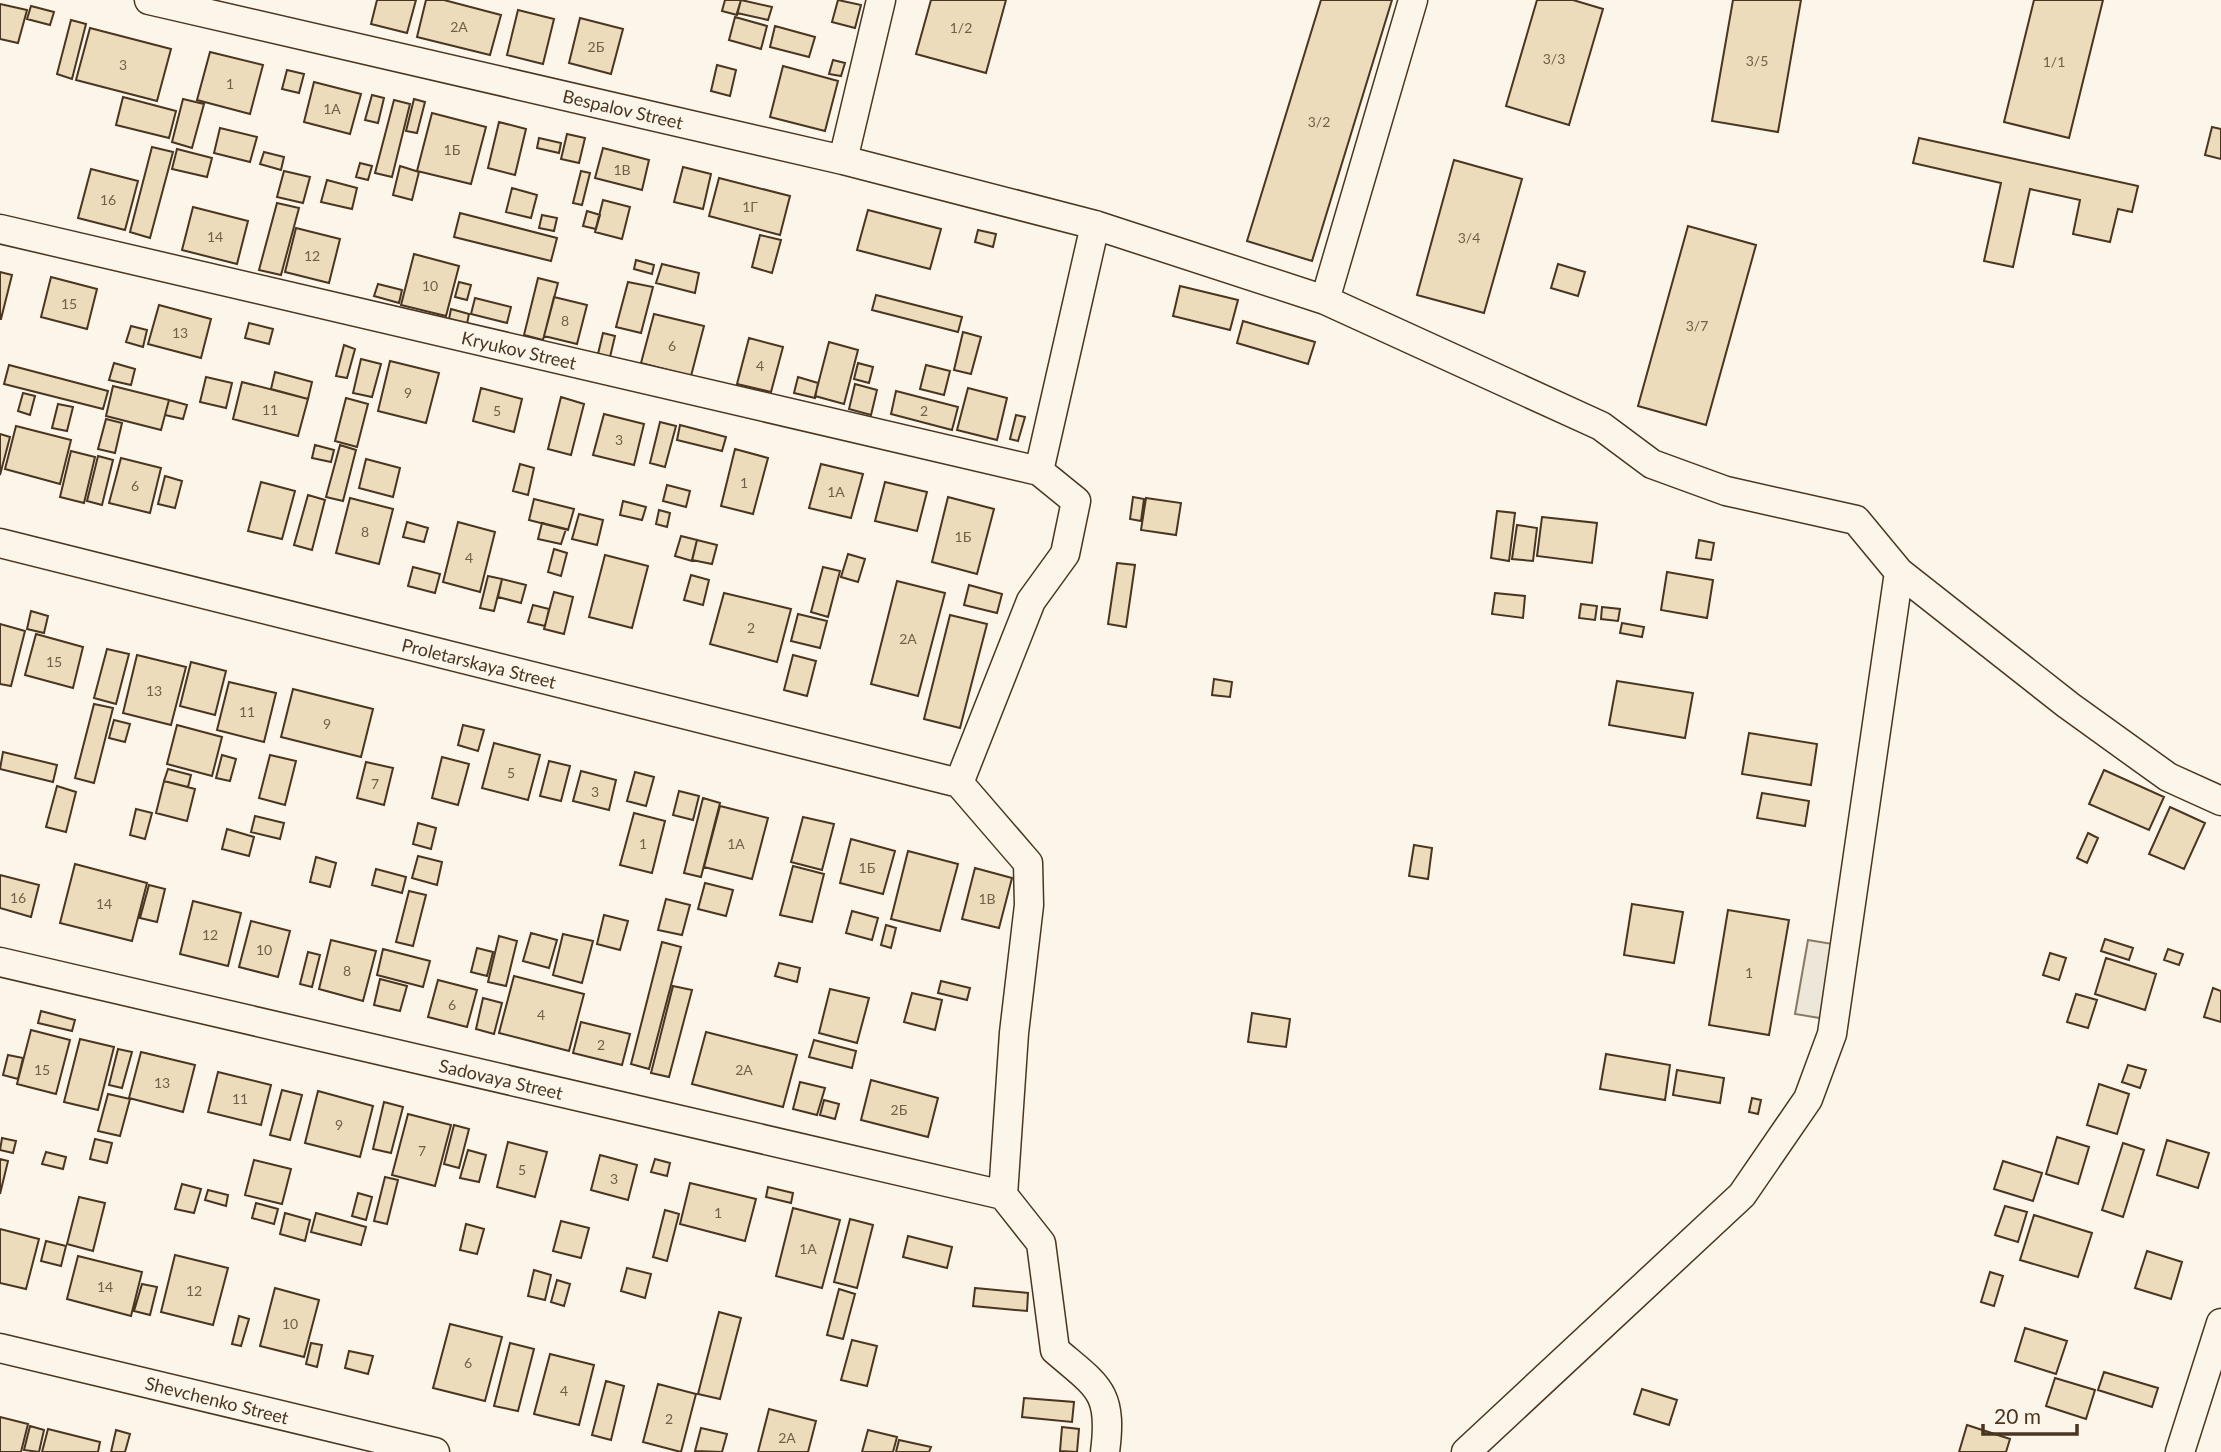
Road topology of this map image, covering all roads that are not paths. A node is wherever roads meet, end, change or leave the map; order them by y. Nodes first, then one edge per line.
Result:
1 (149, 0) edge
2 (881, 0) edge
3 (1413, 0) edge
4 (844, 160) junction
5 (1095, 225) junction
6 (0, 229) edge
7 (1325, 300) junction
8 (1039, 471) junction
9 (0, 543) edge
10 (1899, 572) junction
11 (959, 783) junction
12 (2221, 801) edge
13 (0, 962) edge
14 (1003, 1195) junction
15 (2221, 1323) edge
16 (0, 1348) edge
17 (435, 1452) edge
18 (1105, 1452) edge
19 (1466, 1452) edge
20 (2180, 1452) edge

1 - 4 street, Bespalov Street
2 - 4 street
3 - 7 street
4 - 5 street, Bespalov Street
5 - 7 street, Bespalov Street
5 - 8 street
6 - 8 street, Kryukov Street
7 - 10 street, Bespalov Street
8 - 11 street
9 - 11 street, Proletarskaya Street
10 - 12 street, Bespalov Street
10 - 19 street
11 - 14 street
13 - 14 street, Sadovaya Street
14 - 18 street
15 - 20 street
16 - 17 street, Shevchenko Street

